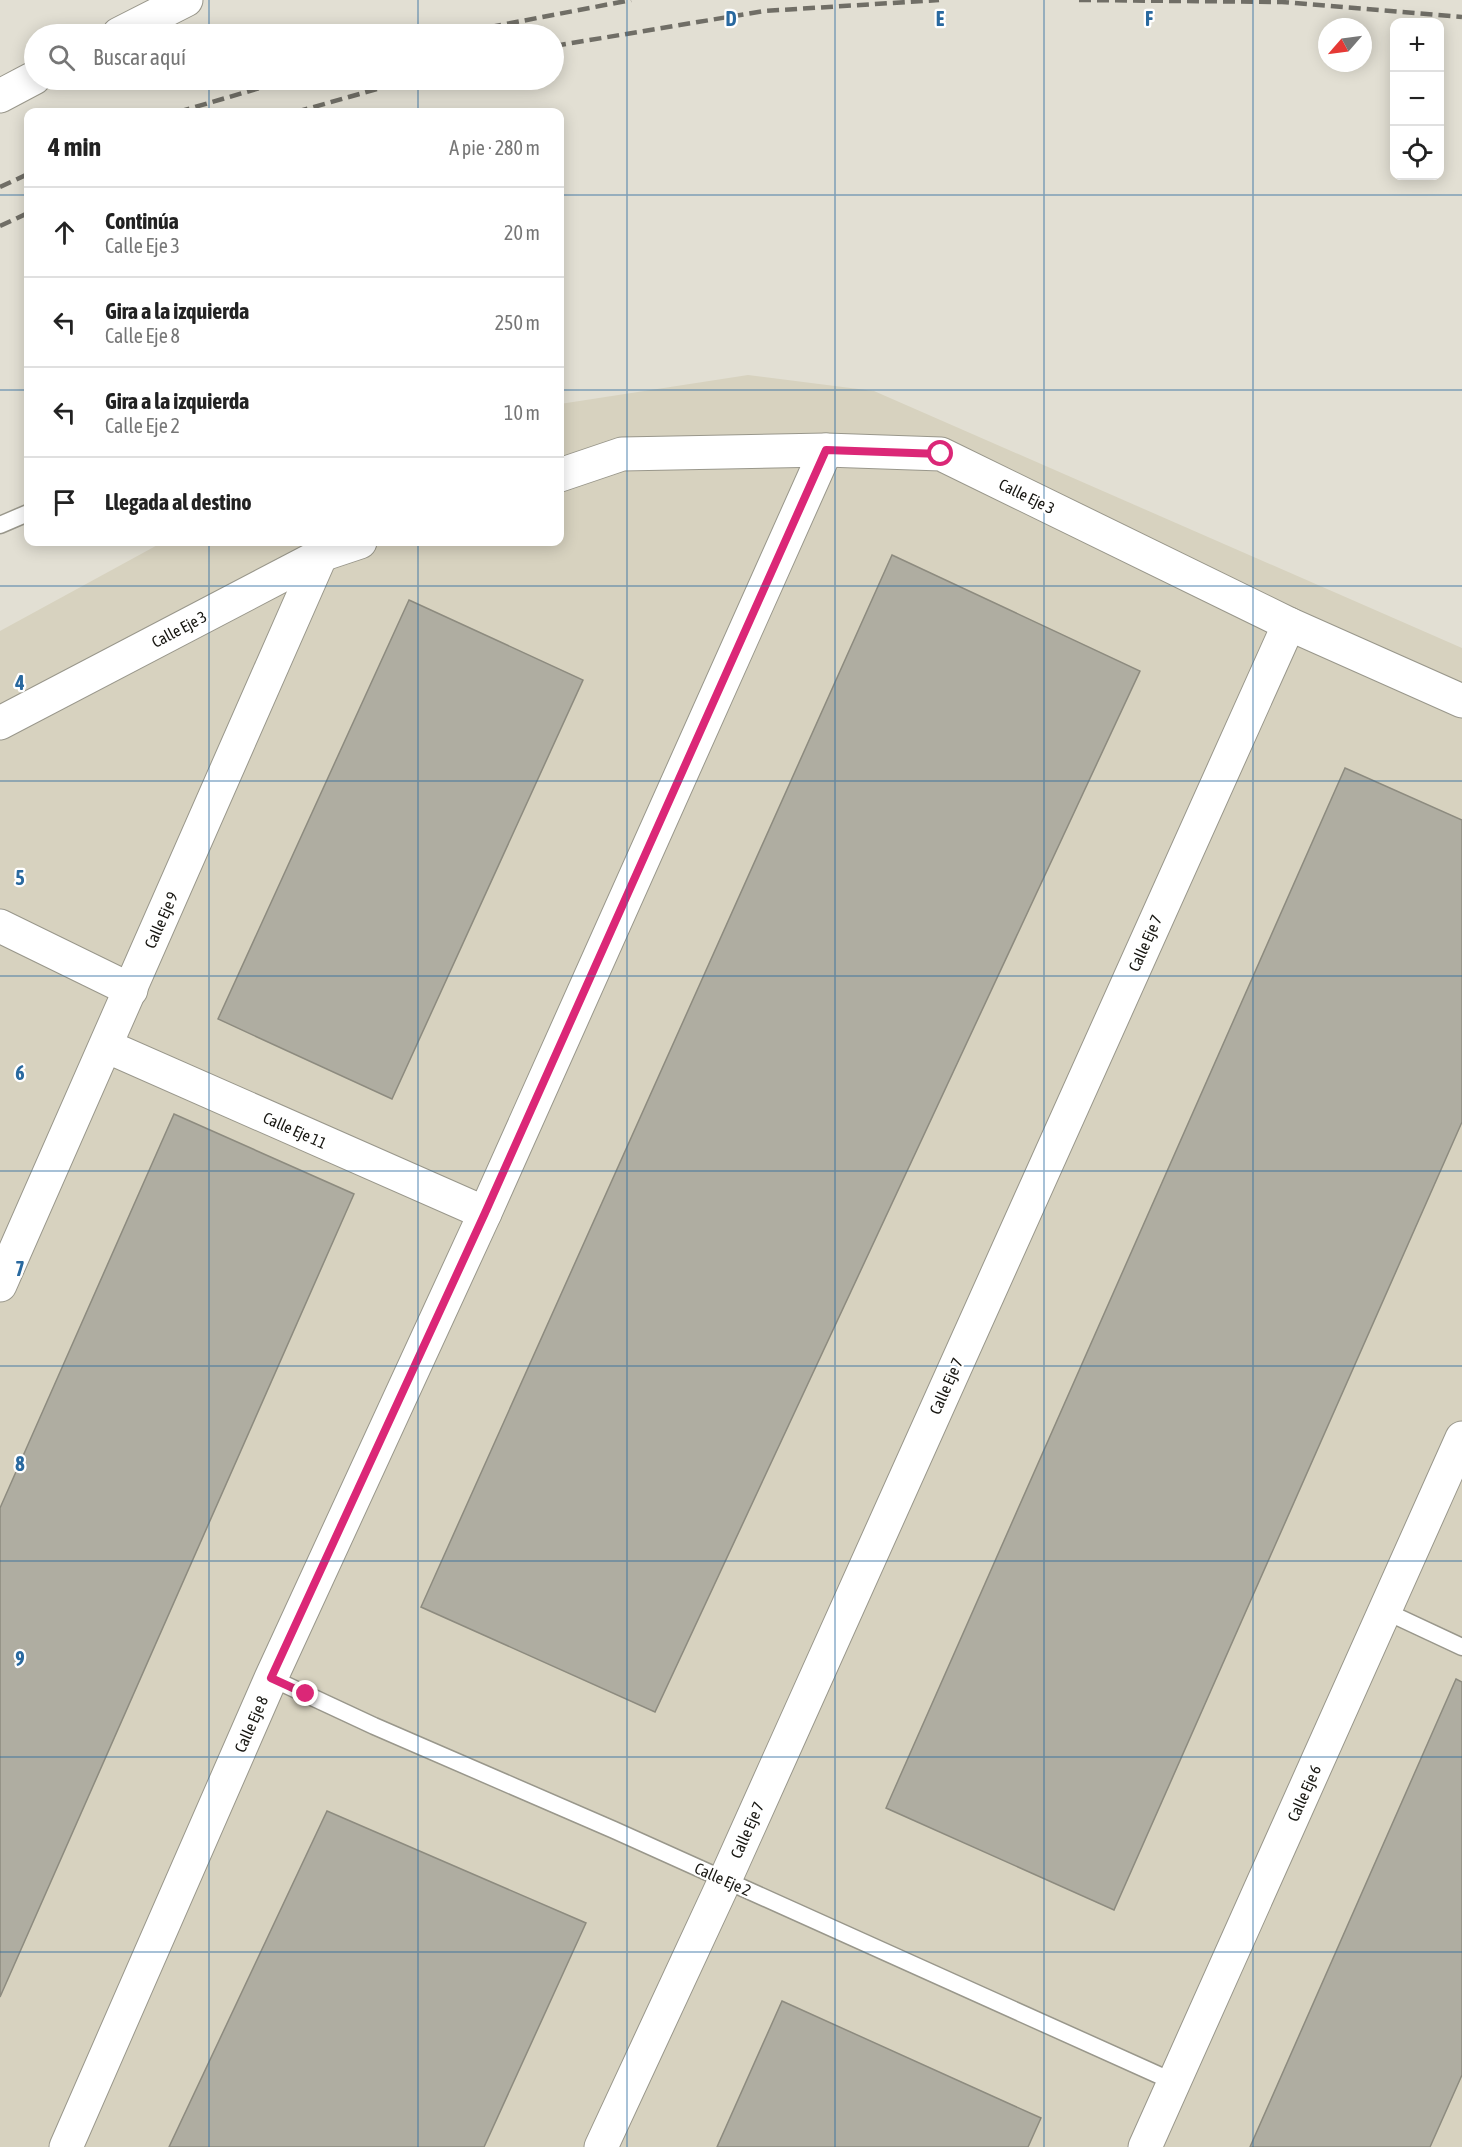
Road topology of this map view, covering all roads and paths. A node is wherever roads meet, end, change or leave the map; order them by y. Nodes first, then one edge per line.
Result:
1 (186, 0) edge
2 (139, 24) edge
3 (24, 83) edge
4 (0, 96) edge
5 (826, 450) junction
6 (564, 474) edge
7 (24, 515) edge
8 (0, 525) edge
9 (348, 546) edge
10 (321, 555) junction
11 (1289, 624) junction
12 (1462, 701) edge
13 (0, 723) edge
14 (0, 926) edge
15 (130, 990) junction
16 (106, 1046) junction
17 (485, 1213) junction
18 (0, 1285) edge
19 (1462, 1438) edge
20 (1385, 1611) junction
21 (1462, 1647) edge
22 (271, 1678) junction
23 (724, 1880) junction
24 (1174, 2082) junction
25 (66, 2147) edge
26 (601, 2147) edge
27 (1145, 2147) edge

1 - 2 street
3 - 4 street
5 - 6 street, Calle Eje 3
5 - 11 street, Calle Eje 3
5 - 17 street, Calle Eje 8
7 - 8 lane
9 - 10 street, Calle Eje 3
10 - 13 street, Calle Eje 3
10 - 15 street, Calle Eje 9
11 - 12 street, Calle Eje 3
11 - 23 street, Calle Eje 7
14 - 15 street
15 - 16 street, Calle Eje 9
16 - 17 street, Calle Eje 11
16 - 18 street, Calle Eje 9
17 - 22 street, Calle Eje 8
19 - 20 street, Calle Eje 6
20 - 21 lane
20 - 24 street, Calle Eje 6
22 - 23 lane, Calle Eje 2
22 - 25 street, Calle Eje 8
23 - 24 lane, Calle Eje 2
23 - 26 street, Calle Eje 7
24 - 27 street, Calle Eje 6

